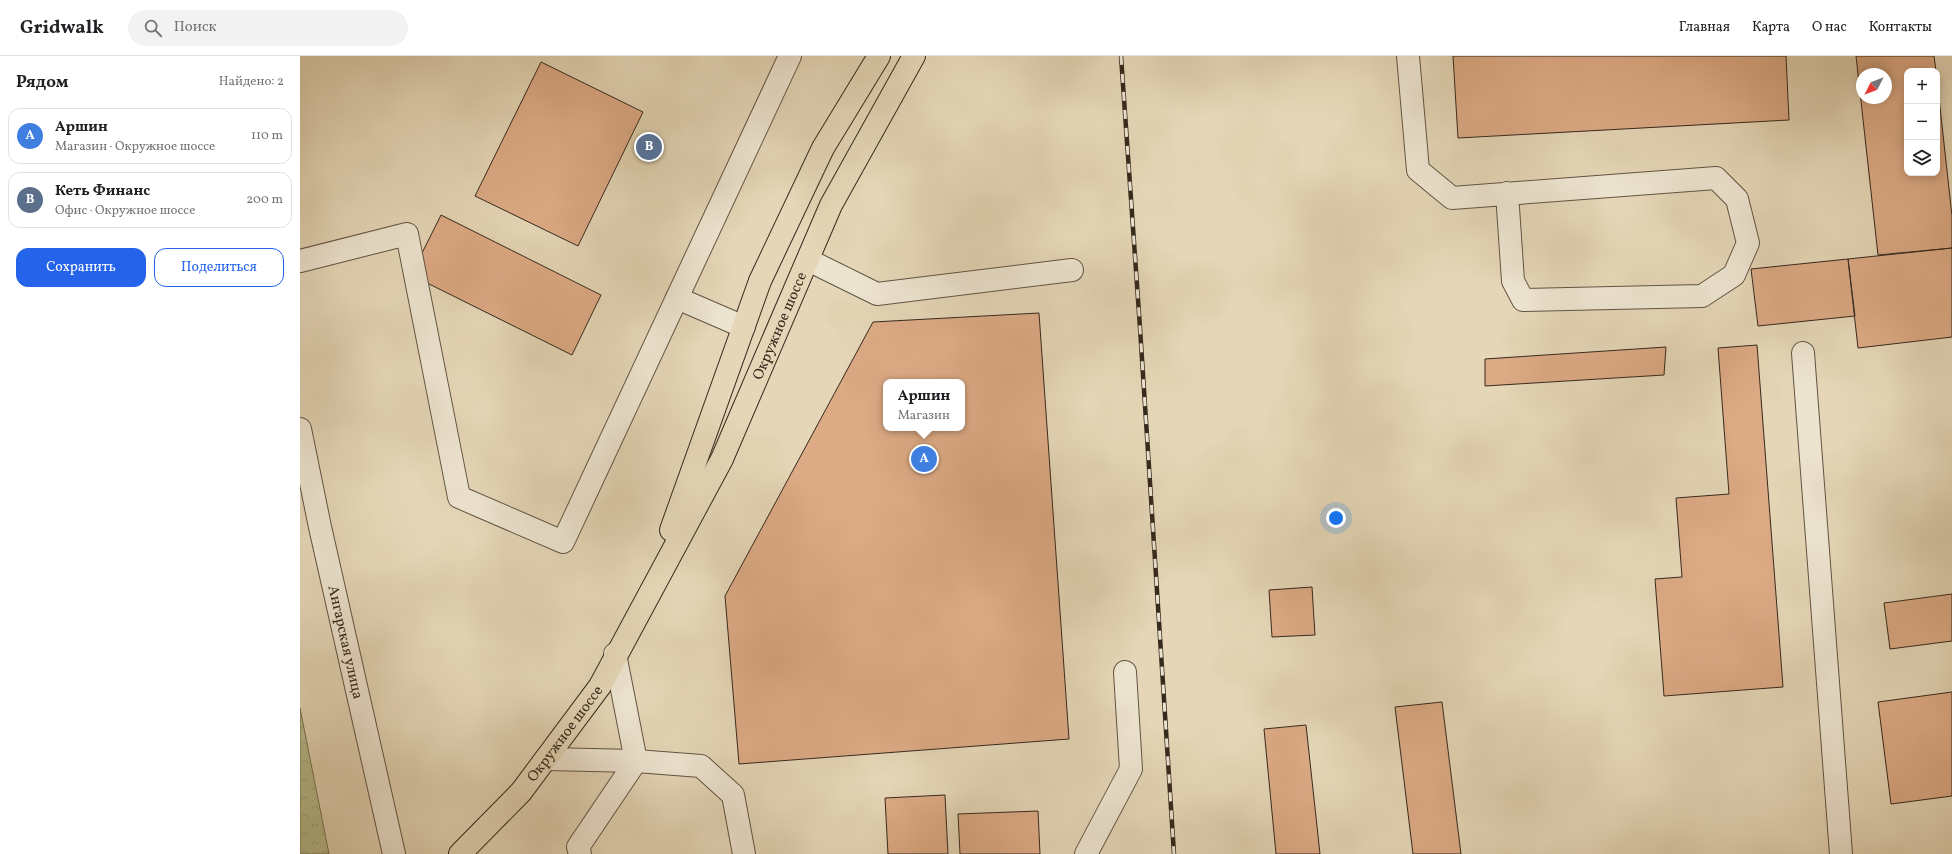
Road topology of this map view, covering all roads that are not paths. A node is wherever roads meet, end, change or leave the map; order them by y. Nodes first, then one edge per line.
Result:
1 (790, 56) edge
2 (879, 56) edge
3 (914, 56) edge
4 (1408, 56) edge
5 (1507, 194) junction
6 (808, 260) junction
7 (300, 261) edge
8 (1072, 270) dead end
9 (677, 298) junction
10 (744, 327) junction
11 (1803, 353) dead end
12 (300, 429) edge
13 (647, 597) junction
14 (615, 654) junction
15 (1125, 672) dead end
16 (546, 758) junction
17 (636, 761) junction
18 (394, 854) edge
19 (460, 854) edge
20 (580, 854) edge
21 (744, 854) edge
22 (1086, 854) edge
23 (1841, 854) edge

1 - 9 street
2 - 10 main road, Окружное шоссе
3 - 6 main road, Окружное шоссе
4 - 5 street
5 - 5 street
6 - 8 street
6 - 13 main road, Окружное шоссе
7 - 9 street
9 - 10 street
10 - 13 main road, Окружное шоссе
11 - 23 street
12 - 18 street, Ангарская улица
13 - 14 main road, Окружное шоссе
14 - 16 main road, Окружное шоссе
14 - 17 street
15 - 22 street
16 - 17 street
16 - 19 main road, Окружное шоссе
17 - 20 street
17 - 21 street

